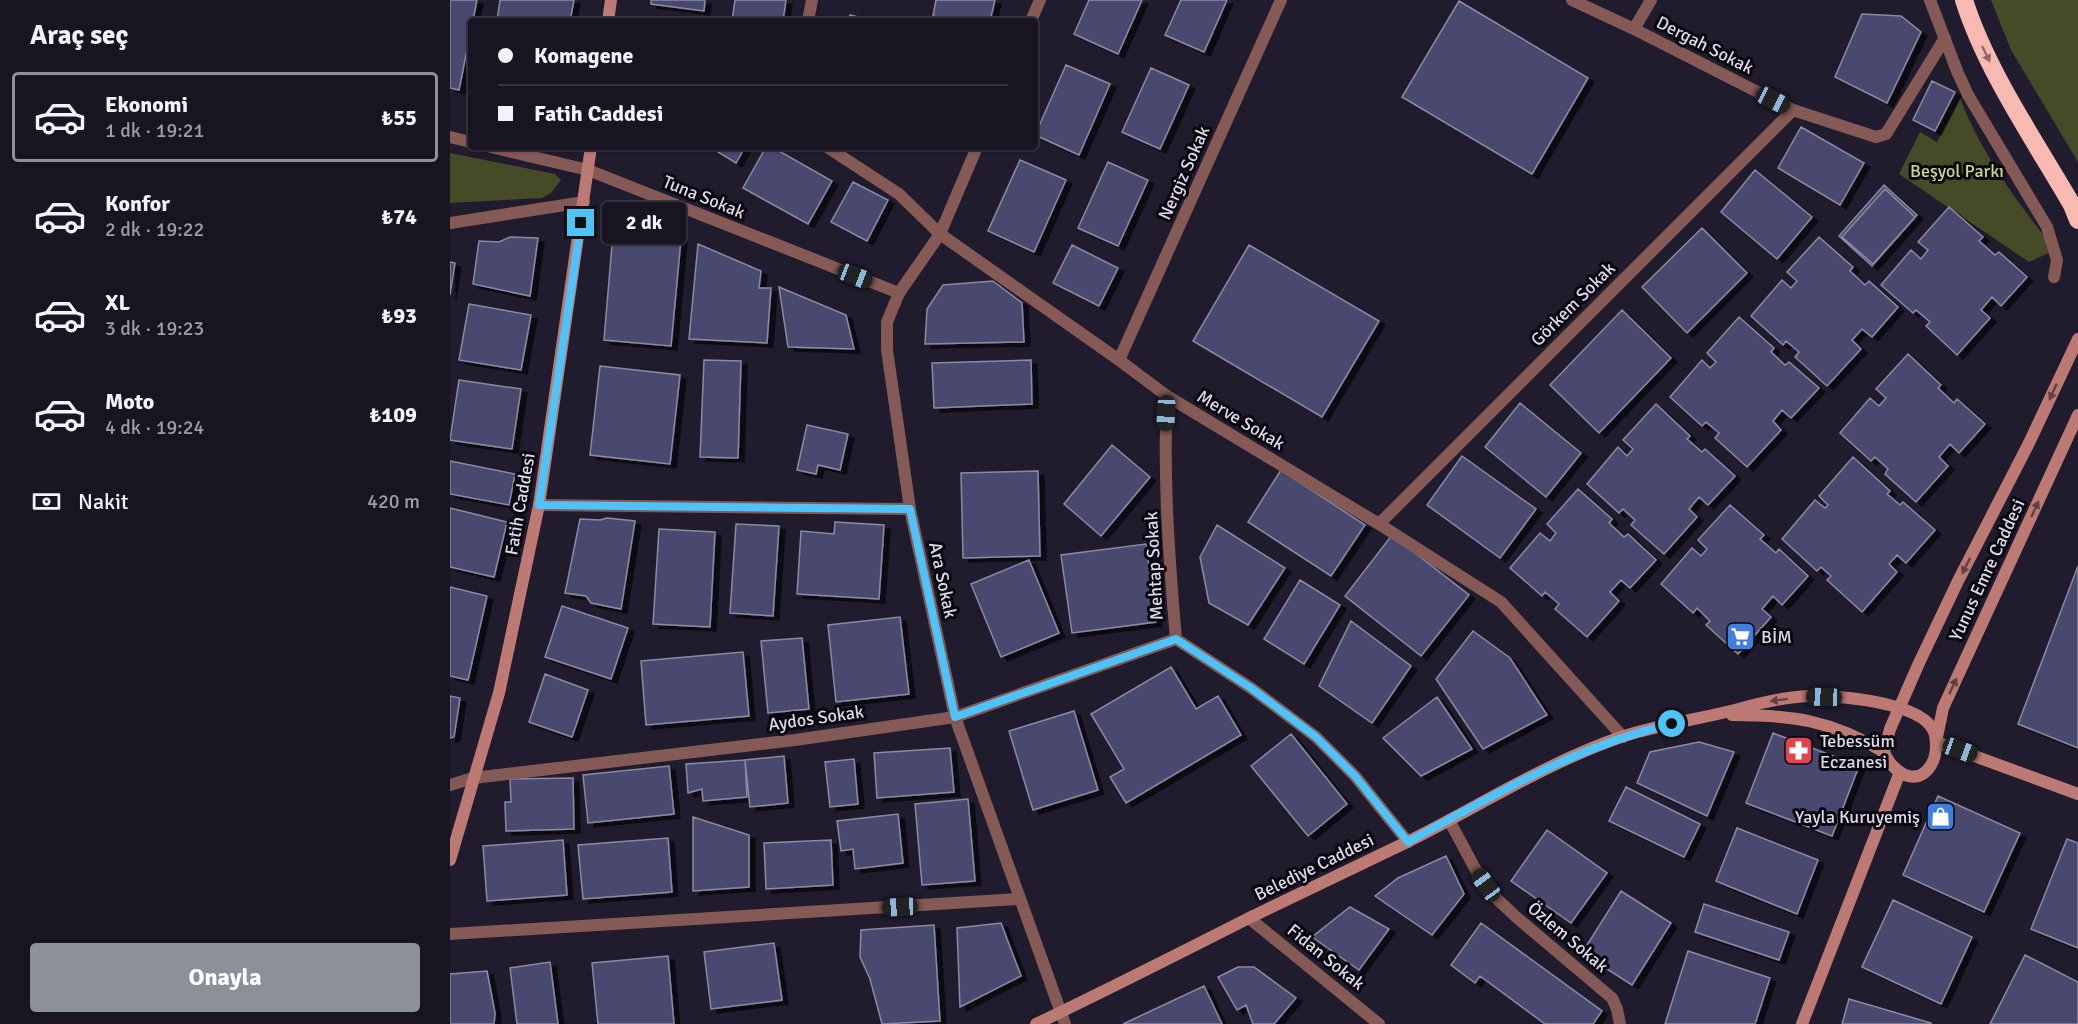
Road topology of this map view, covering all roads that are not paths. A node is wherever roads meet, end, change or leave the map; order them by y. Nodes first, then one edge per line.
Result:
1 (611, 0) edge
2 (812, 0) edge
3 (1040, 0) edge
4 (1281, 0) edge
5 (1572, 0) edge
6 (1652, 0) edge
7 (1930, 0) edge
8 (1964, 0) edge
9 (608, 18) edge
10 (809, 18) edge
11 (1032, 18) edge
12 (1634, 29) junction
13 (1945, 38) junction
14 (1793, 110) junction
15 (450, 137) edge
16 (468, 141) edge
17 (504, 150) edge
18 (591, 150) edge
19 (832, 150) edge
20 (976, 150) edge
21 (588, 170) junction
22 (584, 202) junction
23 (2078, 220) edge
24 (450, 223) edge
25 (939, 234) junction
26 (2054, 277) dead end
27 (899, 293) junction
28 (2078, 339) edge
29 (1119, 360) junction
30 (1167, 396) junction
31 (2077, 419) edge
32 (539, 505) junction
33 (910, 509) junction
34 (1379, 524) junction
35 (1176, 639) junction
36 (1899, 708) junction
37 (1713, 715) junction
38 (955, 717) junction
39 (1623, 737) junction
40 (1936, 742) junction
41 (1884, 752) junction
42 (1900, 772) junction
43 (473, 777) junction
44 (450, 785) edge
45 (2078, 794) edge
46 (1449, 820) junction
47 (1408, 842) junction
48 (450, 860) edge
49 (1019, 899) junction
50 (1249, 918) junction
51 (450, 934) edge
52 (1063, 1018) edge
53 (1036, 1024) edge
54 (1379, 1024) edge
55 (1620, 1024) edge
56 (1802, 1024) edge

1 - 9 street
2 - 10 street
3 - 11 street
4 - 29 street, Nergiz Sokak
5 - 12 street, Dergah Sokak
6 - 12 street
7 - 13 street
8 -> 23 highway
12 - 14 street, Dergah Sokak
13 - 14 street, Dergah Sokak
13 - 26 street
14 - 34 street, Görkem Sokak
15 - 16 street
17 - 21 street, Tuna Sokak
18 - 21 street, Fatih Caddesi
19 - 25 street, Merve Sokak
20 - 25 street, Ara Sokak
21 - 22 street, Fatih Caddesi
21 - 27 street, Tuna Sokak
22 - 24 street
22 - 32 street, Fatih Caddesi
25 - 27 street, Ara Sokak
25 - 29 street, Merve Sokak
27 - 33 street, Ara Sokak
28 -> 36 street
29 - 30 street, Merve Sokak
30 - 34 street, Merve Sokak
30 - 35 street, Mehtap Sokak
40 -> 31 street, Yunus Emre Caddesi
32 - 33 street
32 - 43 street, Fatih Caddesi
33 - 38 street, Ara Sokak
34 - 39 street, Merve Sokak
35 - 38 street, Aydos Sokak
35 - 47 street, Mehtap Sokak
36 -> 37 street, Belediye Caddesi
36 - 40 street
36 - 41 street
37 - 39 street, Belediye Caddesi
37 - 41 street, Belediye Caddesi
38 - 43 street, Aydos Sokak
38 - 49 street, Ara Sokak
39 - 46 street, Belediye Caddesi
40 - 42 street
40 - 45 street
41 - 42 street
42 - 56 street
43 - 44 street, Aydos Sokak
43 - 48 street, Fatih Caddesi
46 - 47 street, Belediye Caddesi
46 - 55 street, Özlem Sokak
47 - 50 street, Belediye Caddesi
49 - 51 street
49 - 52 street, Ara Sokak
50 - 52 street, Belediye Caddesi
50 - 54 street, Fidan Sokak
52 - 53 street, Belediye Caddesi

